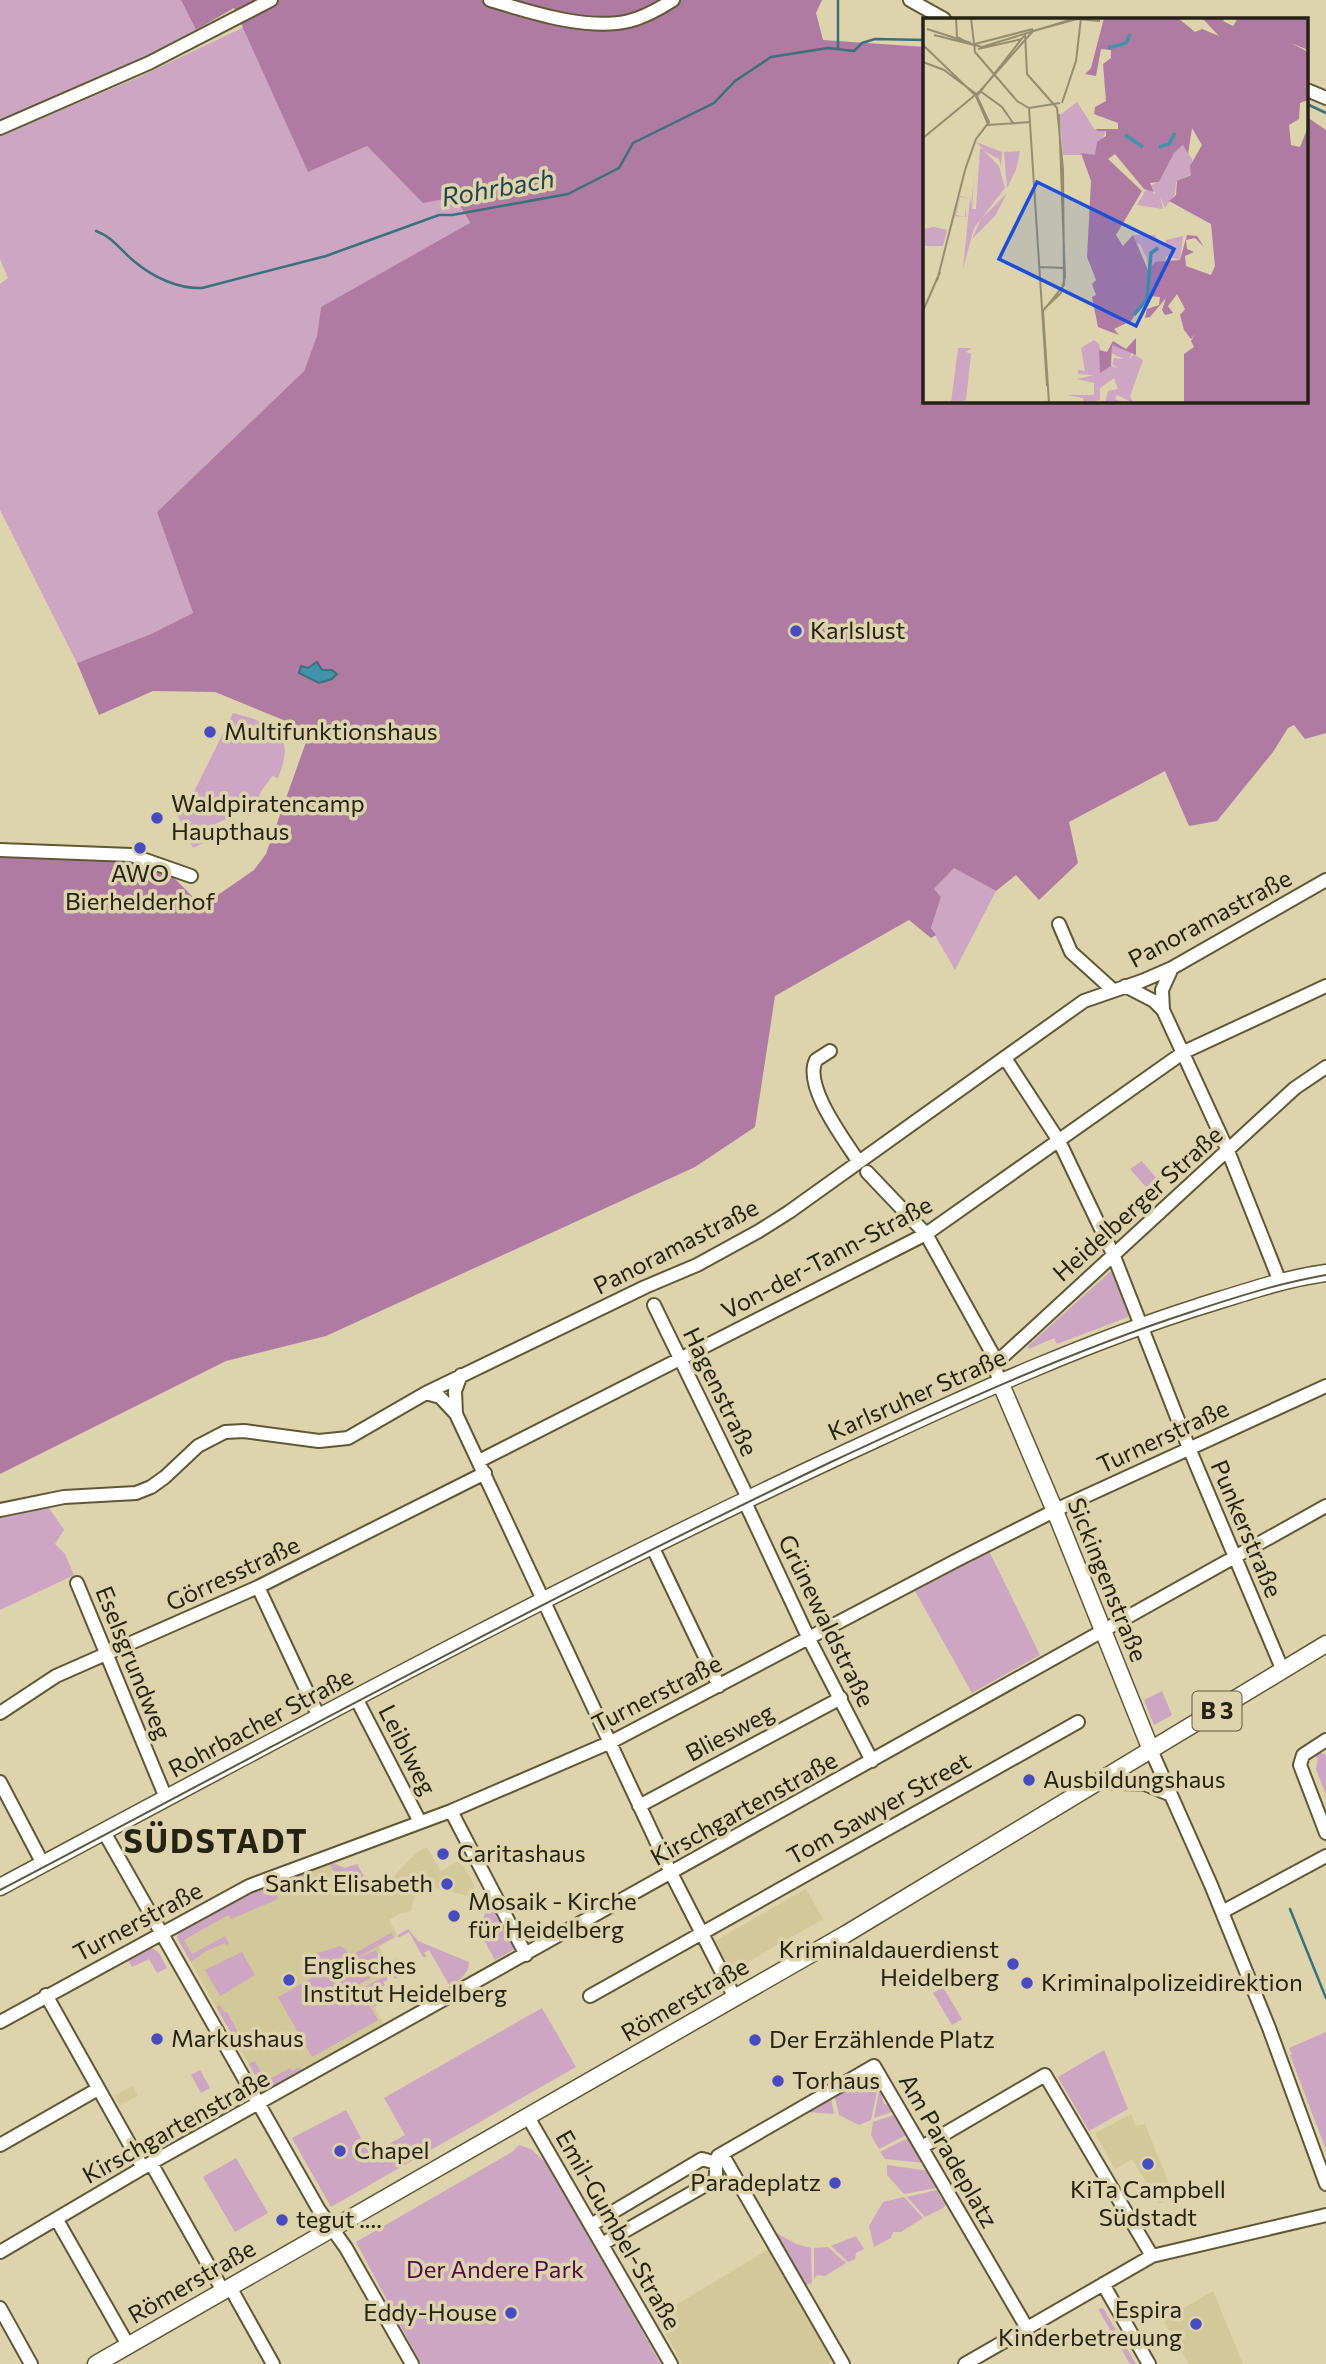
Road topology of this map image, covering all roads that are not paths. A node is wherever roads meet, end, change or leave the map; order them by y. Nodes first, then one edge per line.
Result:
1 (271, 0) edge
2 (490, 0) edge
3 (673, 0) edge
4 (910, 0) edge
5 (249, 5) edge
6 (942, 18) edge
7 (1308, 90) edge
8 (1326, 98) edge
9 (0, 128) edge
10 (0, 850) edge
11 (191, 876) dead end
12 (1326, 880) edge
13 (1059, 924) dead end
14 (1172, 968) junction
15 (1326, 986) edge
16 (1119, 988) junction
17 (1163, 1010) junction
18 (830, 1051) dead end
19 (1184, 1052) junction
20 (1005, 1058) junction
21 (1326, 1067) edge
22 (1059, 1141) junction
23 (1228, 1151) junction
24 (858, 1161) junction
25 (867, 1172) dead end
26 (926, 1234) junction
27 (1113, 1254) junction
28 (1326, 1273) edge
29 (1280, 1282) junction
30 (654, 1305) dead end
31 (1141, 1325) junction
32 (681, 1358) junction
33 (997, 1362) junction
34 (461, 1376) junction
35 (1000, 1382) junction
36 (1326, 1385) edge
37 (426, 1393) junction
38 (456, 1414) junction
39 (1189, 1448) junction
40 (482, 1467) junction
41 (746, 1499) junction
42 (1326, 1506) edge
43 (0, 1510) edge
44 (1055, 1511) junction
45 (652, 1546) junction
46 (1236, 1556) junction
47 (77, 1583) dead end
48 (258, 1587) junction
49 (544, 1601) junction
50 (1104, 1631) junction
51 (809, 1639) junction
52 (1326, 1644) edge
53 (106, 1656) junction
54 (1283, 1671) junction
55 (719, 1686) junction
56 (356, 1698) junction
57 (841, 1698) junction
58 (0, 1713) edge
59 (319, 1717) junction
60 (1078, 1722) dead end
61 (1326, 1740) edge
62 (611, 1742) junction
63 (1151, 1750) junction
64 (872, 1761) junction
65 (0, 1782) edge
66 (1099, 1782) junction
67 (1171, 1795) junction
68 (166, 1798) junction
69 (639, 1805) junction
70 (451, 1811) junction
71 (420, 1822) junction
72 (104, 1832) junction
73 (1326, 1833) edge
74 (1326, 1856) edge
75 (43, 1864) junction
76 (671, 1874) junction
77 (0, 1887) edge
78 (1222, 1912) junction
79 (161, 1933) junction
80 (700, 1933) junction
81 (526, 1955) junction
82 (46, 1996) junction
83 (590, 1996) dead end
84 (735, 1998) junction
85 (0, 2022) edge
86 (98, 2089) junction
87 (259, 2105) junction
88 (528, 2117) junction
89 (0, 2145) edge
90 (922, 2147) junction
91 (719, 2158) junction
92 (147, 2166) junction
93 (1326, 2184) edge
94 (1326, 2215) edge
95 (57, 2220) junction
96 (591, 2225) junction
97 (333, 2227) junction
98 (602, 2244) junction
99 (0, 2252) edge
100 (1152, 2256) junction
101 (1103, 2284) junction
102 (227, 2289) junction
103 (0, 2308) edge
104 (1027, 2328) junction
105 (128, 2345) junction
106 (31, 2364) edge
107 (96, 2364) edge
108 (273, 2364) edge
109 (412, 2364) edge
110 (671, 2364) edge
111 (843, 2364) edge
112 (965, 2364) edge
113 (1149, 2364) edge

1 - 5 street
2 - 3 street
4 - 6 street
5 - 9 street
7 - 8 street
10 - 11 street
12 - 14 street, Panoramastraße
13 - 16 street
14 - 16 street, Panoramastraße
14 - 17 street
15 - 19 street, Von-der-Tann-Straße
16 - 17 street
16 - 20 street, Panoramastraße
17 - 19 street
18 - 24 street
19 - 22 street, Von-der-Tann-Straße
19 - 23 street
20 - 22 street, Punkerstraße
20 - 24 street, Panoramastraße
21 - 23 street, Heidelberger Straße
22 - 26 street, Von-der-Tann-Straße
22 - 27 street, Punkerstraße
23 - 27 street, Heidelberger Straße
23 - 29 street
24 - 34 street, Panoramastraße
25 - 26 street
26 - 32 street, Von-der-Tann-Straße
26 - 33 street
27 - 31 street, Punkerstraße
27 - 33 street, Heidelberger Straße
28 - 29 main road, Karlsruher Straße
29 - 31 main road, Karlsruher Straße
30 - 32 street, Hagenstraße
31 - 35 main road, Karlsruher Straße
31 - 39 street, Punkerstraße
32 - 40 street, Von-der-Tann-Straße
32 - 41 street, Hagenstraße
33 - 35 street
34 - 37 street, Panoramastraße
34 - 38 street
35 - 41 main road, Karlsruher Straße
35 - 44 main road, Sickingenstraße
36 - 39 street, Turnerstraße
37 - 38 street
37 - 43 street, Panoramastraße
38 - 40 street
39 - 44 street, Turnerstraße
39 - 46 street, Punkerstraße
40 - 48 street, Görresstraße
40 - 49 street
41 - 45 main road, Karlsruher Straße
41 - 51 street, Grünewaldstraße
42 - 46 street, Kirschgartenstraße
44 - 50 main road, Sickingenstraße
44 - 51 street, Turnerstraße
45 - 49 main road, Karlsruher Straße
45 - 55 street
46 - 50 street, Kirschgartenstraße
46 - 54 street, Punkerstraße
47 - 53 street, Eselsgrundweg
48 - 53 street, Görresstraße
48 - 59 street
49 - 56 main road, Rohrbacher Straße
49 - 62 street
50 - 63 main road, Sickingenstraße
50 - 64 street, Kirschgartenstraße
51 - 55 street, Turnerstraße
51 - 57 street, Grünewaldstraße
52 - 54 main road, Römerstraße / B 3
53 - 58 street, Görresstraße
53 - 68 street, Eselsgrundweg
54 - 63 main road, Römerstraße / B 3
55 - 62 street, Turnerstraße
56 - 59 main road, Rohrbacher Straße
56 - 71 street, Leiblweg
57 - 64 street, Grünewaldstraße
57 - 69 street, Bliesweg
59 - 68 main road, Rohrbacher Straße
60 - 80 street, Tom Sawyer Street
61 - 73 street
62 - 69 street
62 - 70 street, Turnerstraße
63 - 66 main road, Römerstraße
63 - 67 street, Sickingenstraße
64 - 76 street, Kirschgartenstraße
65 - 75 street
66 - 67 street
66 - 84 main road, Römerstraße
67 - 78 street, Sickingenstraße
68 - 72 main road, Rohrbacher Straße
69 - 76 street
70 - 71 street, Turnerstraße
70 - 81 street
71 - 79 street, Turnerstraße
72 - 75 main road, Rohrbacher Straße
72 - 79 street
74 - 78 street
75 - 77 main road, Rohrbacher Straße
76 - 80 street
76 - 81 street, Kirschgartenstraße
78 - 93 street, Sickingenstraße
79 - 82 street, Turnerstraße
79 - 87 street
80 - 83 street, Tom Sawyer Street
80 - 84 street
81 - 87 street, Kirschgartenstraße
82 - 85 street, Turnerstraße
82 - 86 street
84 - 88 main road, Römerstraße
86 - 89 street
86 - 92 street
87 - 92 street, Kirschgartenstraße
87 - 97 street
88 - 96 street, Emil-Gumbel-Straße
88 - 97 main road, Römerstraße
90 - 91 street, Am Paradeplatz
90 - 100 street
90 - 104 street, Am Paradeplatz
91 - 96 street
91 - 98 street
91 - 111 street
92 - 95 street, Kirschgartenstraße
92 - 102 street
94 - 100 street
95 - 99 street, Kirschgartenstraße
95 - 105 street
96 - 98 street, Emil-Gumbel-Straße
97 - 102 main road, Römerstraße
97 - 109 street
98 - 110 street, Emil-Gumbel-Straße
100 - 101 street
101 - 104 street
101 - 113 street
102 - 105 main road, Römerstraße
102 - 108 street
103 - 106 street
104 - 112 street
105 - 107 main road, Römerstraße

